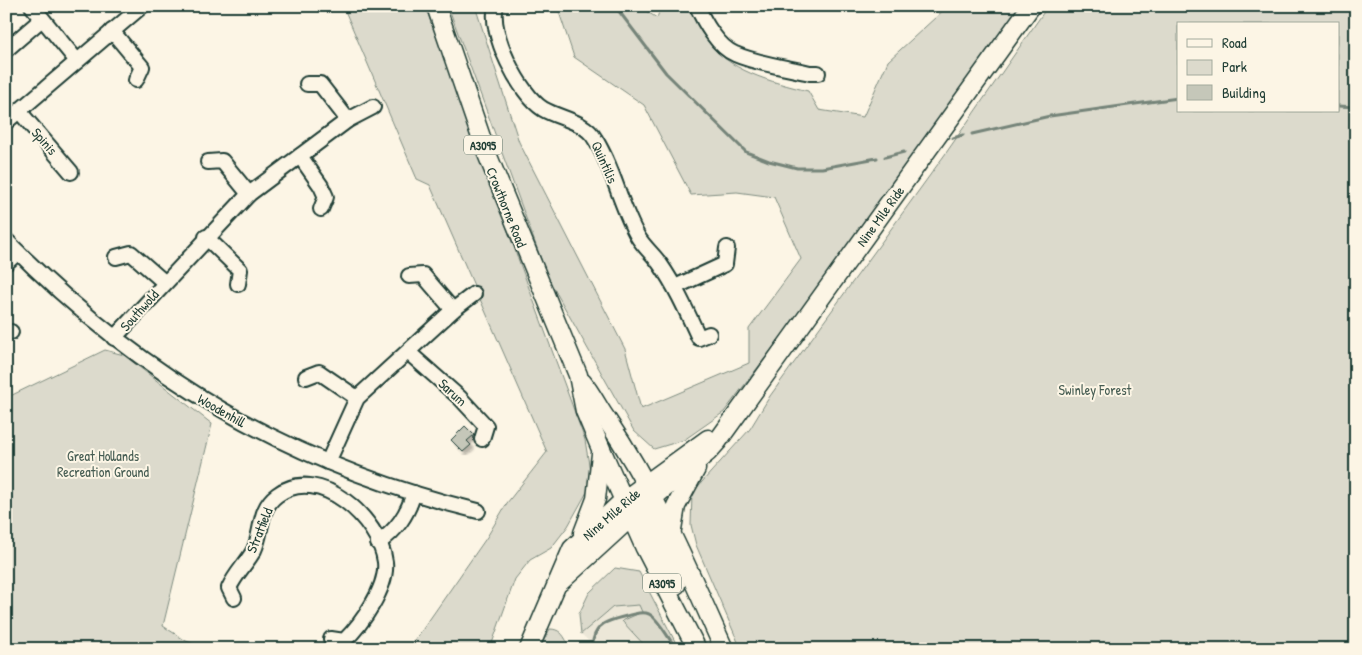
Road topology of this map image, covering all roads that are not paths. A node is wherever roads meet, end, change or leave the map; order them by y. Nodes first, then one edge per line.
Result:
1 (32, 6) edge
2 (142, 6) edge
3 (436, 6) edge
4 (496, 6) edge
5 (697, 6) edge
6 (1031, 6) edge
7 (42, 19) junction
8 (112, 31) junction
9 (6, 50) edge
10 (77, 61) junction
11 (818, 73) dead end
12 (136, 80) dead end
13 (307, 84) dead end
14 (373, 107) dead end
15 (19, 111) junction
16 (348, 120) junction
17 (6, 122) edge
18 (300, 156) junction
19 (208, 162) dead end
20 (71, 172) dead end
21 (249, 194) junction
22 (321, 209) dead end
23 (206, 237) junction
24 (6, 240) edge
25 (727, 248) dead end
26 (18, 252) junction
27 (116, 257) dead end
28 (6, 263) edge
29 (409, 276) dead end
30 (164, 282) junction
31 (238, 284) dead end
32 (675, 287) junction
33 (474, 294) dead end
34 (452, 310) junction
35 (709, 334) dead end
36 (114, 338) junction
37 (408, 352) junction
38 (578, 375) junction
39 (306, 377) dead end
40 (357, 398) junction
41 (728, 424) junction
42 (482, 438) dead end
43 (601, 449) junction
44 (708, 452) junction
45 (328, 462) junction
46 (414, 494) junction
47 (638, 500) junction
48 (478, 511) dead end
49 (671, 535) junction
50 (580, 540) junction
51 (378, 543) junction
52 (560, 582) junction
53 (234, 598) dead end
54 (331, 639) dead end
55 (529, 649) edge
56 (698, 649) edge
57 (724, 649) edge

1 - 7 street
2 - 8 street
3 - 38 main road, Crowthorne Road / A3095
4 - 32 street, Quintilis
5 - 11 street
6 - 41 main road, Nine Mile Ride
7 - 9 street
7 - 10 street
8 - 10 street
8 - 12 street
10 - 15 street
13 - 16 street
14 - 16 street, Southwold
15 - 17 street
15 - 20 street, Spinis
16 - 18 street, Southwold
18 - 21 street, Southwold
18 - 22 street
19 - 21 street
21 - 23 street, Southwold
23 - 30 street, Southwold
23 - 31 street
24 - 26 street, Woodenhill
25 - 32 street
26 - 28 street
26 - 36 street, Woodenhill
27 - 30 street, Southwold
29 - 34 street
30 - 36 street, Southwold
32 - 35 street, Quintilis
33 - 34 street
34 - 37 street
36 - 45 street, Woodenhill
37 - 40 street
37 - 42 street, Sarum
38 - 43 main road, Crowthorne Road / A3095
38 - 47 main road, Crowthorne Road / A3095
39 - 40 street
40 - 45 street
41 - 44 main road, Nine Mile Ride
41 - 47 main road, Nine Mile Ride
43 - 47 main road, Crowthorne Road / A3095
43 - 50 main road
44 - 47 main road, Nine Mile Ride
44 - 49 main road
45 - 46 street, Woodenhill
46 - 48 street, Woodenhill
46 - 51 street
47 - 49 main road, A3095
47 - 50 main road, Nine Mile Ride
47 - 52 main road, Nine Mile Ride
47 - 56 main road, A3095
49 - 57 main road, A3095
50 - 52 main road, Nine Mile Ride
51 - 53 street, Stratfield
51 - 54 street, Stratfield
52 - 55 main road, Nine Mile Ride

